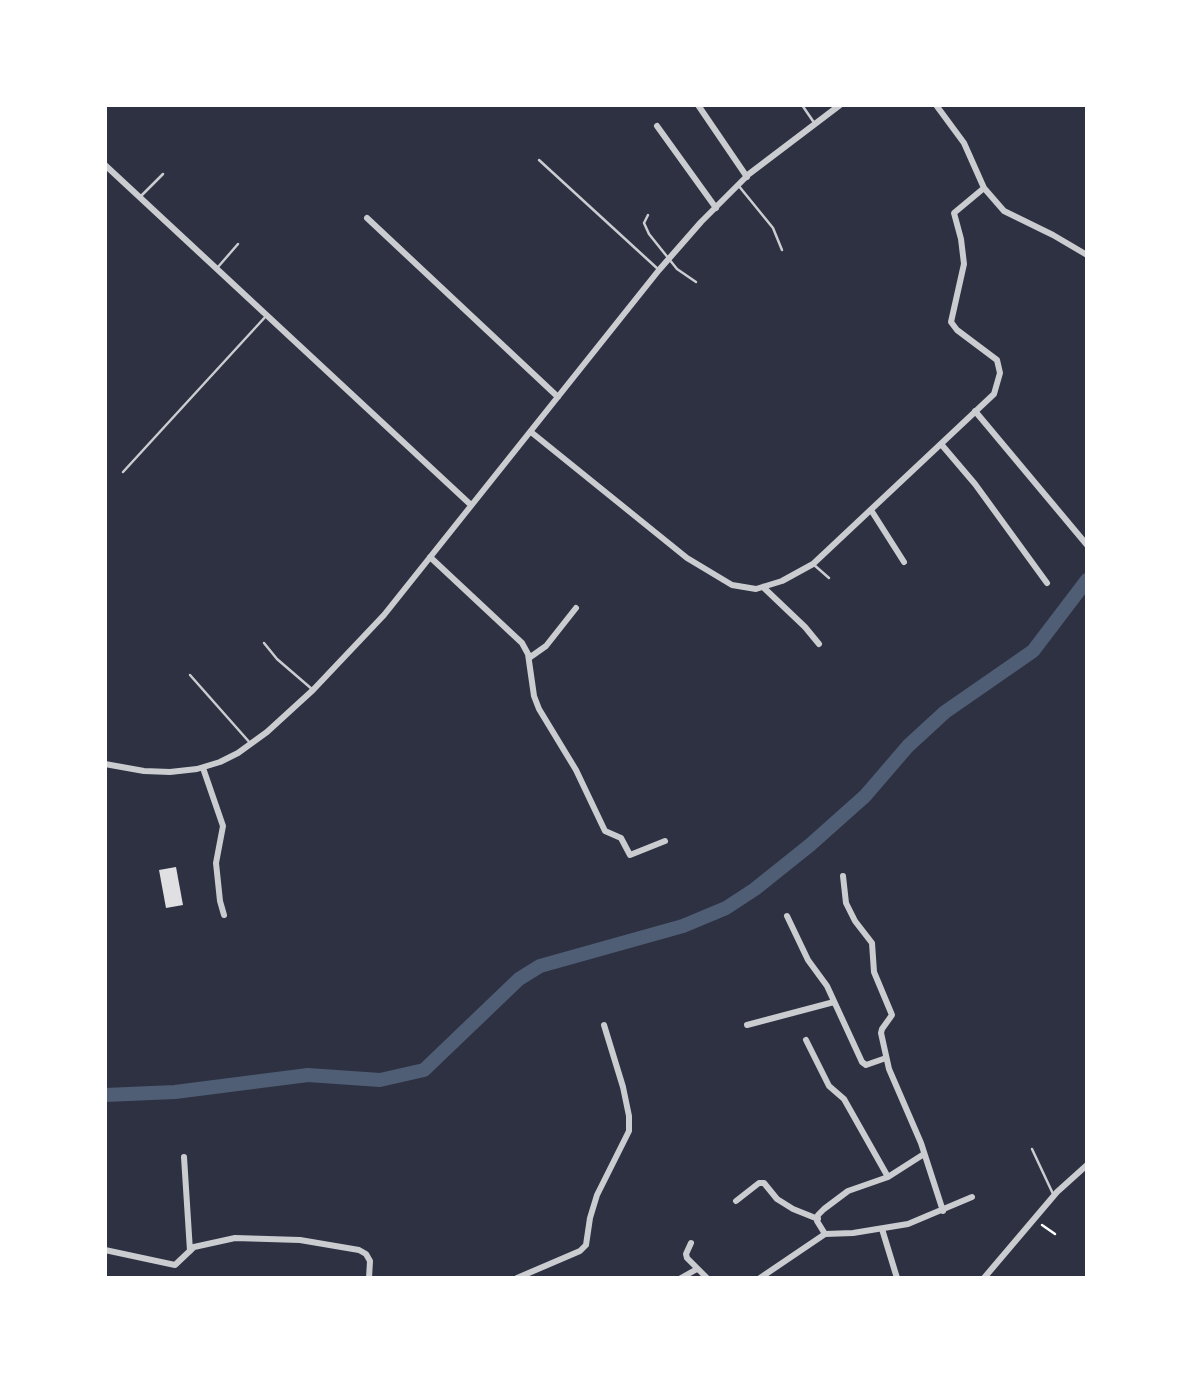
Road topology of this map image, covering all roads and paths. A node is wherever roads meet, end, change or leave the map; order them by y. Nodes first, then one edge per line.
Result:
1 (698, 105) edge
2 (803, 105) edge
3 (840, 105) edge
4 (936, 105) edge
5 (815, 124) junction
6 (657, 126) dead end
7 (539, 159) dead end
8 (105, 165) edge
9 (163, 174) dead end
10 (747, 177) junction
11 (738, 185) junction
12 (984, 188) junction
13 (140, 197) junction
14 (716, 208) junction
15 (648, 215) dead end
16 (368, 218) dead end
17 (238, 244) dead end
18 (782, 250) dead end
19 (1087, 255) edge
20 (670, 258) junction
21 (216, 270) junction
22 (659, 270) junction
23 (696, 282) dead end
24 (267, 315) junction
25 (558, 397) junction
26 (975, 411) junction
27 (531, 432) junction
28 (941, 444) junction
29 (122, 471) dead end
30 (471, 505) junction
31 (872, 510) junction
32 (1087, 544) edge
33 (430, 557) junction
34 (904, 562) dead end
35 (813, 564) junction
36 (829, 578) dead end
37 (1046, 583) dead end
38 (763, 587) junction
39 (576, 608) dead end
40 (264, 643) dead end
41 (819, 644) dead end
42 (529, 658) junction
43 (190, 675) dead end
44 (313, 690) junction
45 (251, 744) junction
46 (105, 764) edge
47 (203, 768) junction
48 (665, 841) dead end
49 (843, 876) dead end
50 (224, 915) dead end
51 (787, 916) dead end
52 (834, 1002) junction
53 (604, 1025) dead end
54 (747, 1025) dead end
55 (806, 1040) dead end
56 (886, 1058) junction
57 (1032, 1149) dead end
58 (924, 1154) junction
59 (184, 1157) dead end
60 (1087, 1166) edge
61 (888, 1177) junction
62 (1054, 1196) junction
63 (972, 1197) dead end
64 (736, 1201) dead end
65 (943, 1211) junction
66 (818, 1219) junction
67 (1033, 1220) junction
68 (882, 1229) junction
69 (825, 1234) junction
70 (1055, 1234) dead end
71 (691, 1244) dead end
72 (105, 1250) edge
73 (190, 1251) junction
74 (697, 1269) junction
75 (369, 1278) edge
76 (517, 1278) edge
77 (681, 1278) edge
78 (707, 1278) edge
79 (760, 1278) edge
80 (897, 1278) edge
81 (984, 1278) edge

1 - 10 street
2 - 5 lane
3 - 5 street
4 - 12 street
5 - 10 street
6 - 14 street
7 - 22 lane
8 - 13 street
9 - 13 lane
10 - 11 street
11 - 14 street
11 - 18 lane
12 - 19 street
12 - 26 street
13 - 21 street
14 - 20 street
15 - 20 lane
16 - 25 street
17 - 21 lane
20 - 22 street
20 - 23 lane
21 - 24 street
22 - 25 street
24 - 29 lane
24 - 30 street
25 - 27 street
26 - 28 street
26 - 32 street
27 - 30 street
27 - 38 street
28 - 31 street
28 - 37 street
30 - 33 street
31 - 34 street
31 - 35 street
33 - 42 street
33 - 44 street
35 - 36 lane
35 - 38 street
38 - 41 street
39 - 42 street
40 - 44 lane
42 - 48 street
43 - 45 lane
44 - 45 street
45 - 47 street
46 - 47 street
47 - 50 street
49 - 56 street
51 - 52 street
52 - 54 street
52 - 56 street
53 - 76 street
55 - 61 street
56 - 58 street
57 - 62 lane
58 - 61 street
58 - 65 street
59 - 73 street
60 - 62 street
61 - 66 street
62 - 67 street
63 - 65 street
64 - 66 street
65 - 68 street
66 - 69 street
67 - 70 path
67 - 81 street
68 - 69 street
68 - 80 street
69 - 79 street
71 - 74 street
72 - 73 street
73 - 75 street
74 - 77 street
74 - 78 street

